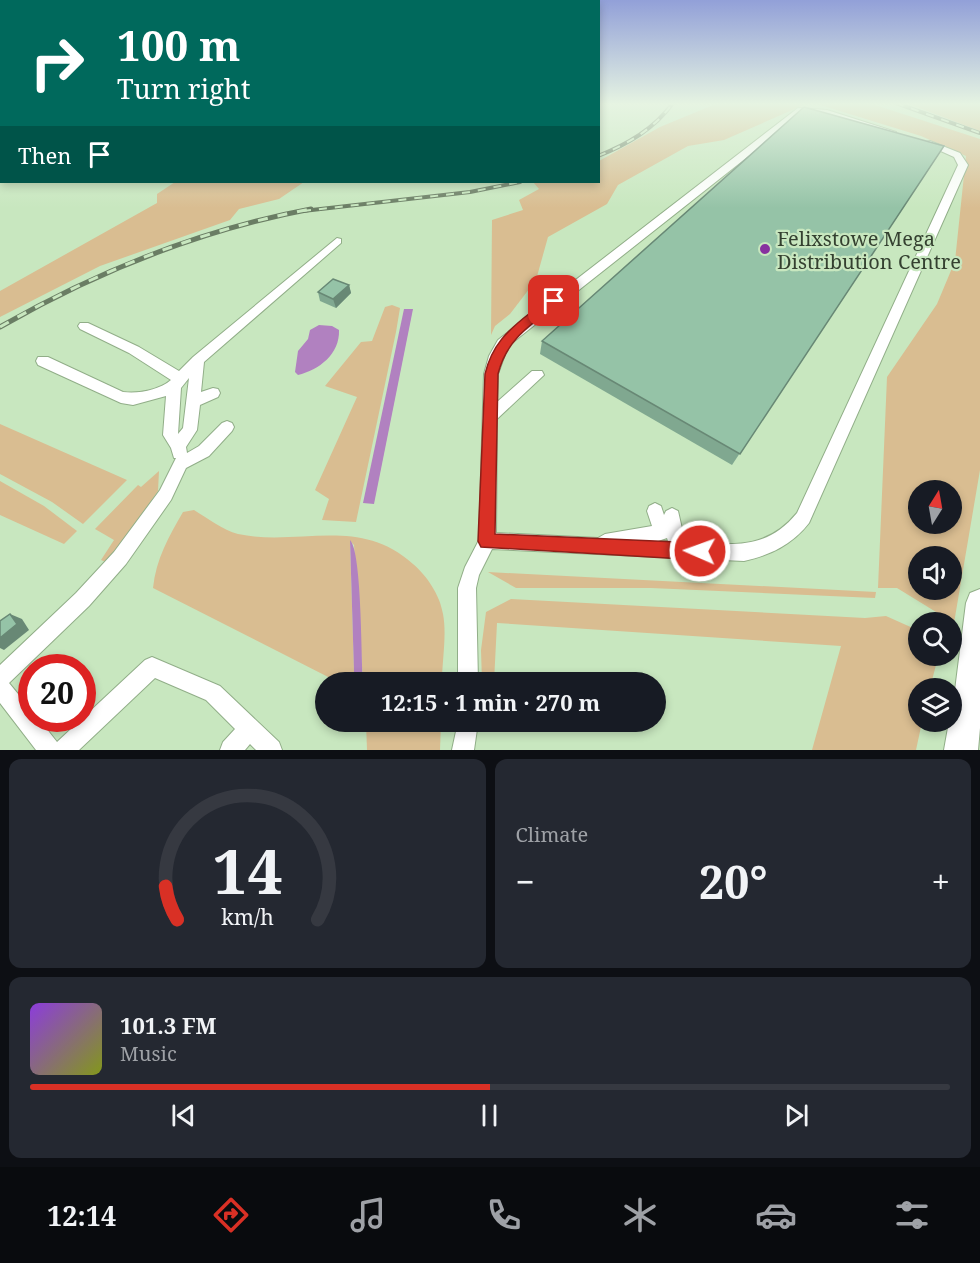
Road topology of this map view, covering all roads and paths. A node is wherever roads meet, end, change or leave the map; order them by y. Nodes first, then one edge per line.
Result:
1 (763, 138) edge
2 (909, 138) edge
3 (336, 241) dead end
4 (84, 326) dead end
5 (198, 360) junction
6 (43, 361) dead end
7 (537, 375) dead end
8 (178, 382) junction
9 (213, 393) dead end
10 (195, 400) junction
11 (491, 416) junction
12 (227, 426) dead end
13 (179, 455) junction
14 (655, 510) dead end
15 (672, 516) dead end
16 (487, 541) junction
17 (570, 547) junction
18 (678, 551) junction
19 (980, 603) edge
20 (468, 672) edge
21 (0, 678) edge
22 (0, 687) edge
23 (249, 730) junction
24 (466, 732) edge
25 (49, 750) edge
26 (64, 750) edge
27 (231, 750) edge
28 (271, 750) edge
29 (463, 750) edge
30 (961, 750) edge

1 - 11 street
2 - 18 street
3 - 5 street
4 - 8 street
5 - 8 street
5 - 10 street
6 - 8 street
7 - 11 street
8 - 13 street
9 - 10 street
10 - 13 street
11 - 16 street
12 - 13 street
13 - 21 street
14 - 17 street
15 - 18 street
16 - 17 street
16 - 20 street
17 - 18 street
19 - 30 highway
22 - 25 street
23 - 26 street
23 - 27 street
23 - 28 street
24 - 29 street

